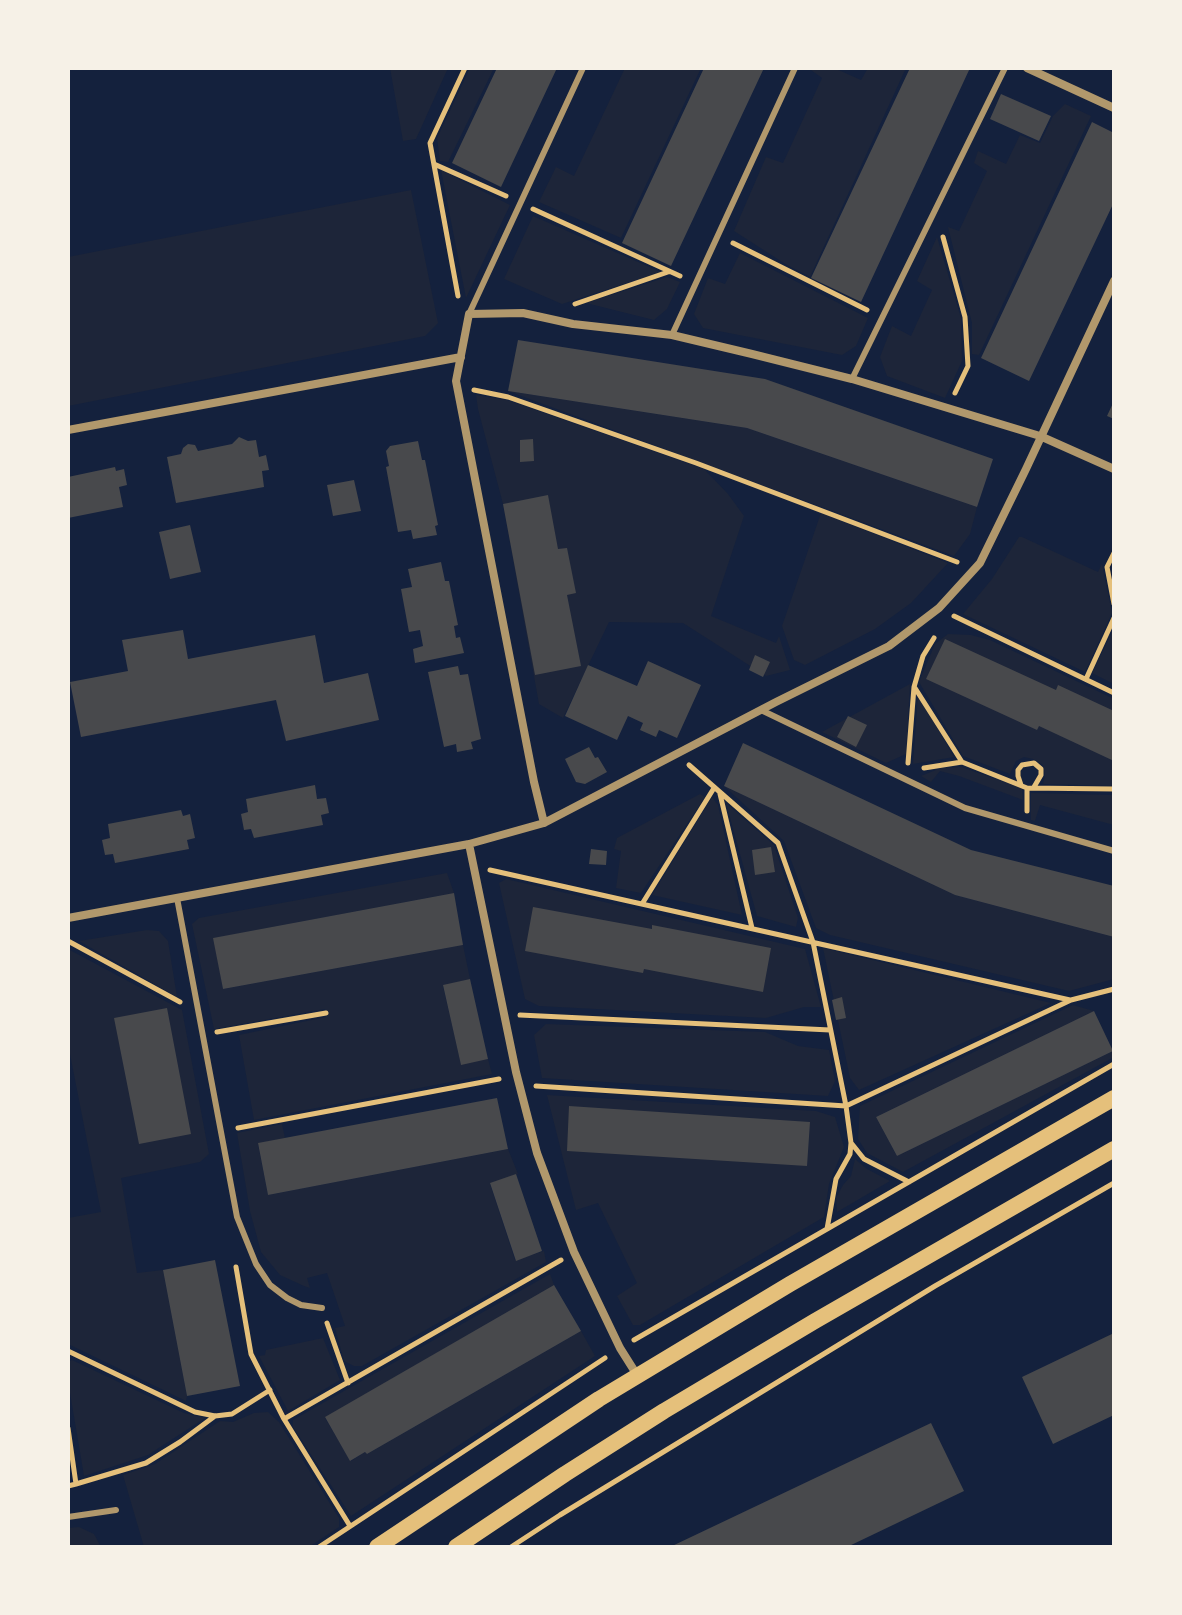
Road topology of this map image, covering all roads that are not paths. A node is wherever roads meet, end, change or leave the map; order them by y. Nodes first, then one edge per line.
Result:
1 (583, 68) edge
2 (795, 68) edge
3 (1005, 68) edge
4 (1027, 68) edge
5 (1114, 108) edge
6 (1114, 281) edge
7 (469, 314) junction
8 (672, 335) junction
9 (461, 357) junction
10 (852, 379) junction
11 (68, 430) edge
12 (1040, 436) junction
13 (1114, 469) edge
14 (761, 710) junction
15 (544, 823) junction
16 (469, 844) junction
17 (1114, 851) edge
18 (177, 898) junction
19 (68, 918) edge
20 (1114, 1098) edge
21 (1114, 1149) edge
22 (322, 1308) road end
23 (638, 1376) junction
24 (116, 1510) dead end
25 (68, 1517) edge
26 (377, 1547) edge
27 (456, 1547) edge

1 - 7 lane
2 - 8 lane
3 - 10 lane
4 - 5 street
6 - 12 street
7 - 8 street
7 - 9 street
8 - 10 street
9 - 11 street
9 - 15 street
10 - 12 street
12 - 13 street
12 - 14 street
14 - 15 street
14 - 17 lane
15 - 16 street
16 - 18 street
16 - 23 street
18 - 19 street
18 - 22 lane
20 - 23 main road
21 - 27 main road
23 - 26 main road
24 - 25 lane

